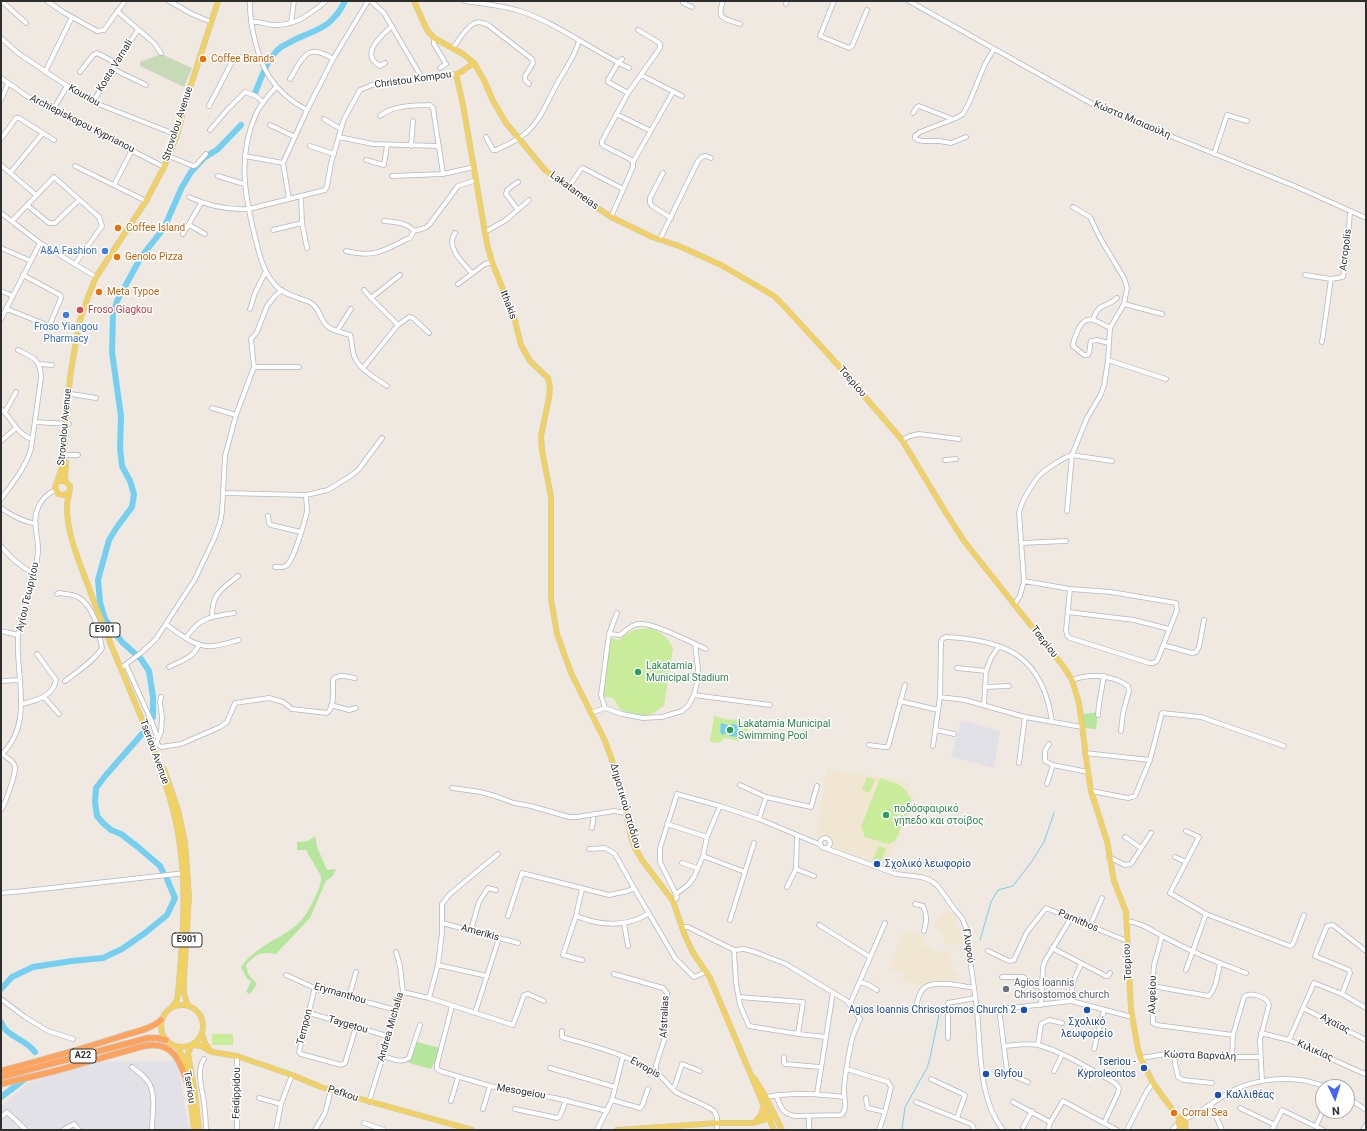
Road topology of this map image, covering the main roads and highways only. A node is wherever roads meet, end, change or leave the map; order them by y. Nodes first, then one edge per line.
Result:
1 (218, 1) edge
2 (414, 1) edge
3 (475, 65) junction
4 (456, 74) joint
5 (721, 265) joint
6 (72, 372) junction
7 (68, 424) junction
8 (65, 480) junction
9 (58, 482) junction
10 (68, 493) junction
11 (61, 495) junction
12 (67, 507) junction
13 (550, 528) joint
14 (153, 749) junction
15 (185, 873) junction
16 (188, 1006) junction
17 (172, 1007) junction
18 (162, 1020) junction
19 (202, 1034) junction
20 (166, 1040) junction
21 (192, 1045) junction
22 (177, 1047) junction
23 (216, 1053) junction
24 (748, 1069) junction
25 (1, 1072) edge
26 (1, 1078) edge
27 (1, 1084) edge
28 (190, 1090) junction
29 (764, 1108) junction
30 (775, 1116) junction
31 (768, 1118) junction
32 (754, 1123) junction
33 (1182, 1124) edge
34 (634, 1129) edge
35 (194, 1130) edge
36 (199, 1130) edge
37 (472, 1130) edge
38 (617, 1130) edge
39 (774, 1130) edge
40 (782, 1130) edge

1 - 6 main road, Strovolou Avenue / E901
2 - 3 main road
3 - 4 main road, Christou Kompou
3 - 5 main road, Lakatameias
4 - 13 main road, Ithakis
5 - 33 main road, Τσερίου
6 - 7 main road, Strovolou Avenue / E901
6 - 7 main road, Strovolou Avenue / E901
7 - 8 main road, Strovolou Avenue / E901
7 - 9 main road, Strovolou Avenue / E901
8 - 9 main road
8 - 10 main road, E901
9 - 11 main road, E901
10 - 11 main road
10 - 12 main road, Tseriou Avenue / E901
11 - 12 main road, Tseriou Avenue / E901
12 - 14 main road, Tseriou Avenue / E901
13 - 24 main road, Δημοτικού σταδίου
14 - 15 main road, Tseriou Avenue / E901
14 - 15 main road, Tseriou Avenue / E901
15 - 16 main road, Tseriou Avenue / E901
15 - 17 main road, Tseriou Avenue / E901
16 - 17 main road
16 - 19 main road
17 - 18 main road
18 - 20 main road
18 - 25 highway, A22
19 - 21 main road
19 - 23 main road
20 - 22 main road
20 - 26 highway, A22
21 - 22 main road
21 - 23 main road, Pefkou
21 - 36 main road, Tseriou
22 - 28 main road, Tseriou
23 - 37 main road, Pefkou
24 - 29 main road
24 - 30 main road
27 - 28 highway
28 - 35 main road, Tseriou
29 - 31 main road
29 - 32 main road
30 - 31 main road
30 - 40 main road
31 - 32 main road
31 - 39 main road
32 - 34 main road
32 - 39 main road
34 - 38 main road

